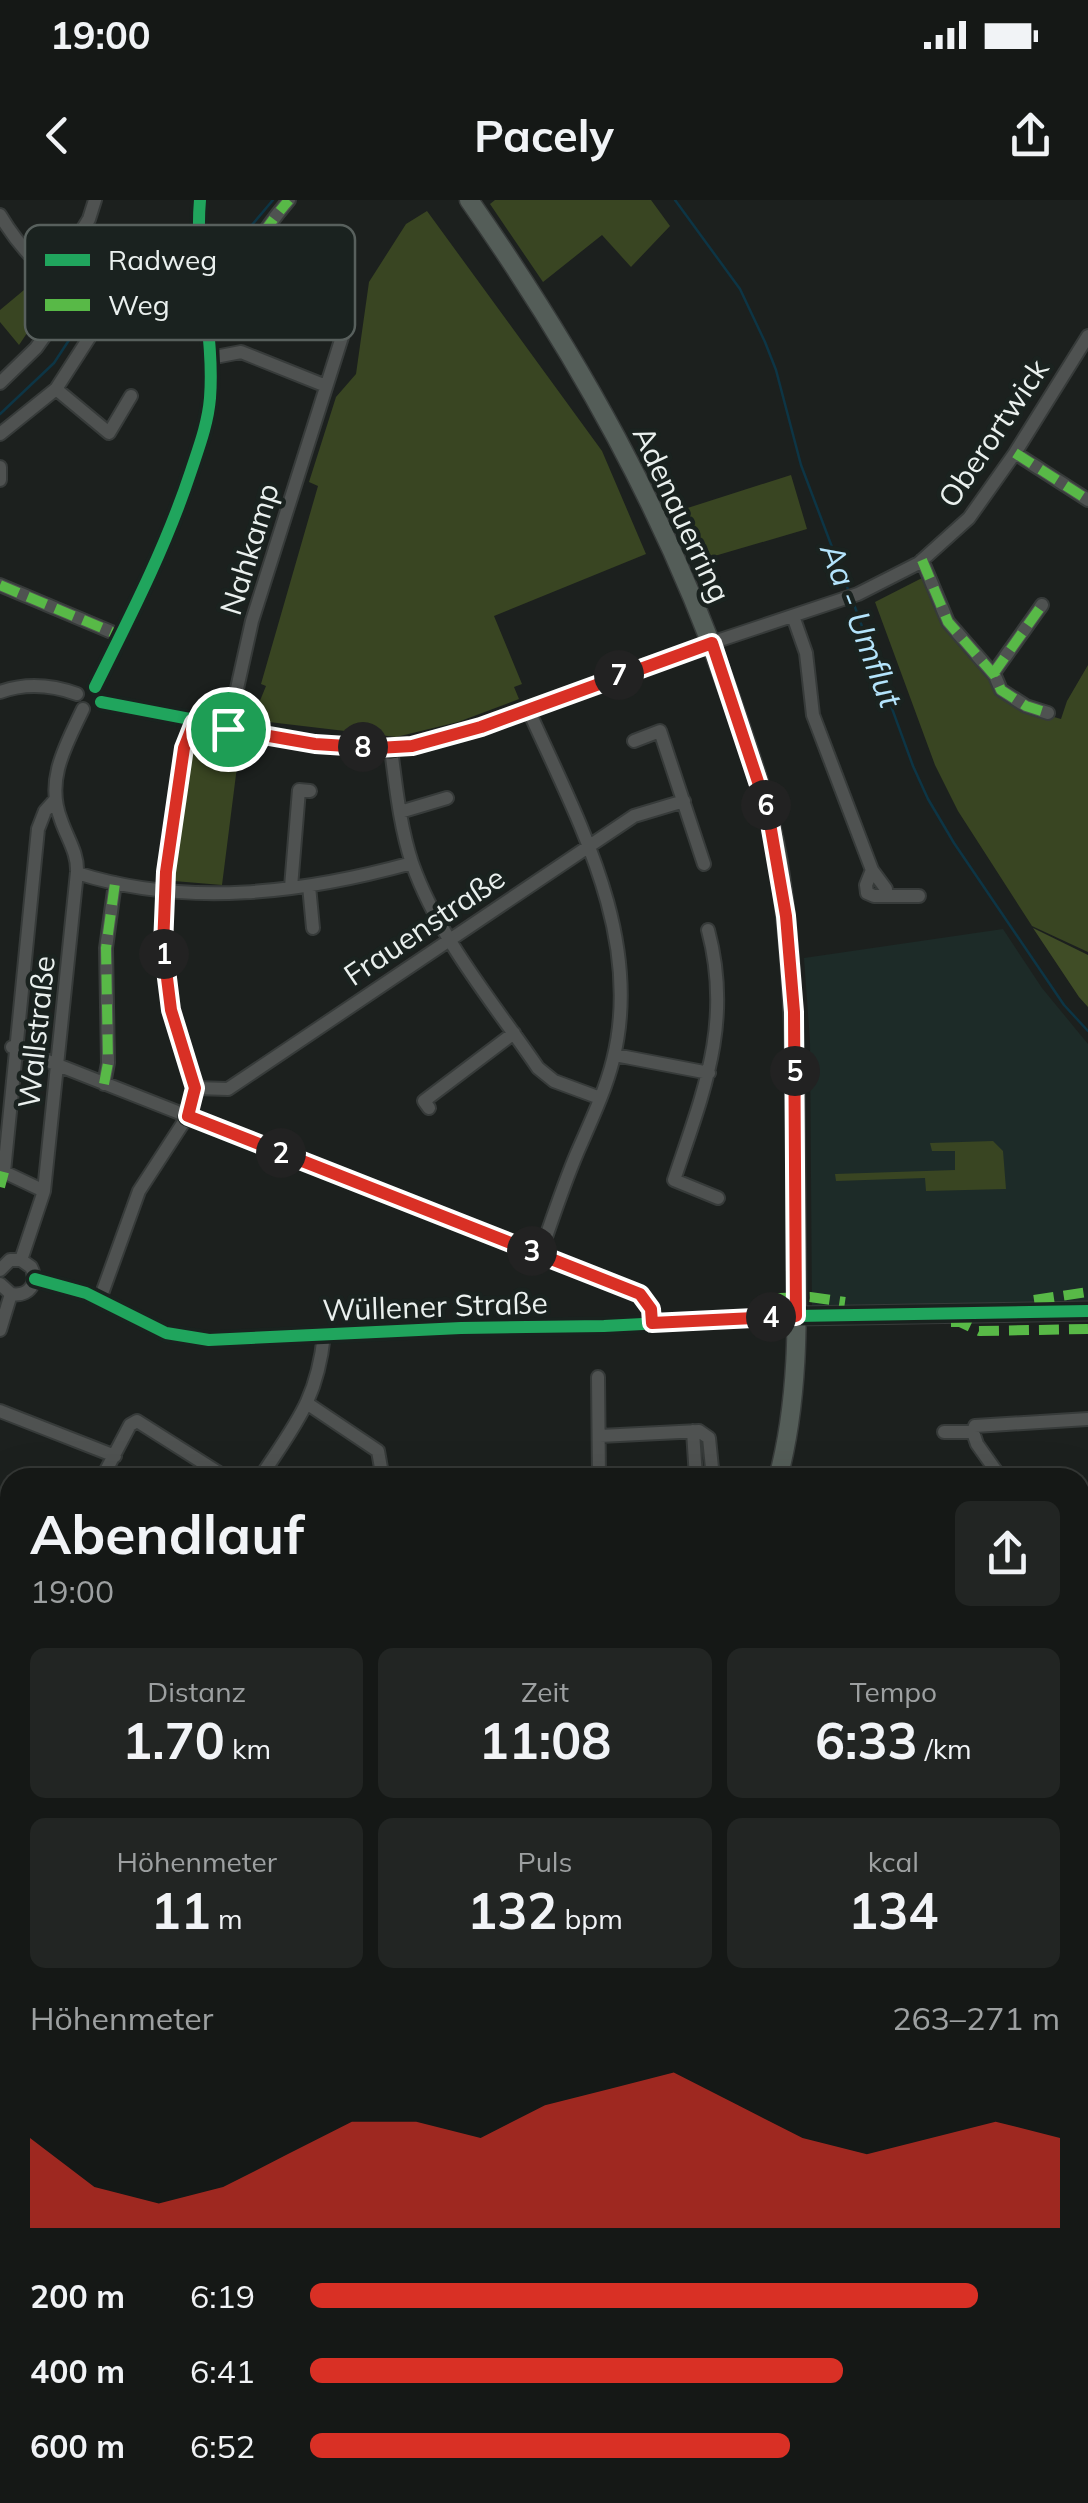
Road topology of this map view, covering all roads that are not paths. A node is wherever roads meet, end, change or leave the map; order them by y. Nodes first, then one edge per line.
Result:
1 (96, 200) edge
2 (289, 200) edge
3 (469, 200) edge
4 (0, 215) edge
5 (85, 225) edge
6 (269, 225) edge
7 (25, 252) edge
8 (1088, 336) edge
9 (43, 340) edge
10 (85, 340) edge
11 (208, 340) edge
12 (341, 340) edge
13 (210, 358) junction
14 (0, 383) edge
15 (326, 386) junction
16 (56, 389) junction
17 (131, 396) dead end
18 (0, 434) edge
19 (1015, 454) junction
20 (0, 466) edge
21 (0, 480) edge
22 (1088, 500) edge
23 (922, 560) junction
24 (0, 584) edge
25 (1042, 606) dead end
26 (793, 616) junction
27 (120, 636) junction
28 (712, 643) junction
29 (993, 674) junction
30 (95, 687) junction
31 (0, 692) edge
32 (77, 694) junction
33 (100, 702) junction
34 (528, 709) junction
35 (83, 710) junction
36 (1048, 714) dead end
37 (194, 723) junction
38 (228, 729) junction
39 (634, 742) dead end
40 (391, 748) junction
41 (310, 791) dead end
42 (447, 798) dead end
43 (54, 801) junction
44 (684, 801) junction
45 (400, 812) junction
46 (589, 846) junction
47 (412, 863) junction
48 (704, 864) dead end
49 (77, 876) junction
50 (114, 883) junction
51 (309, 886) junction
52 (291, 887) junction
53 (164, 892) junction
54 (919, 896) dead end
55 (313, 928) dead end
56 (708, 930) dead end
57 (448, 940) junction
58 (514, 1033) junction
59 (13, 1047) junction
60 (615, 1055) junction
61 (58, 1066) junction
62 (709, 1072) junction
63 (104, 1084) junction
64 (195, 1088) junction
65 (600, 1098) junction
66 (429, 1108) dead end
67 (188, 1116) junction
68 (44, 1191) junction
69 (718, 1198) dead end
70 (540, 1254) junction
71 (21, 1260) junction
72 (0, 1270) edge
73 (35, 1278) junction
74 (5, 1289) edge
75 (100, 1299) junction
76 (1088, 1311) edge
77 (796, 1316) junction
78 (652, 1323) junction
79 (0, 1330) edge
80 (324, 1335) junction
81 (598, 1376) dead end
82 (308, 1404) junction
83 (0, 1411) edge
84 (1088, 1420) edge
85 (693, 1431) junction
86 (944, 1432) dead end
87 (973, 1432) junction
88 (600, 1436) junction
89 (116, 1456) junction
90 (108, 1468) edge
91 (212, 1468) edge
92 (266, 1468) edge
93 (381, 1468) edge
94 (599, 1468) edge
95 (695, 1468) edge
96 (712, 1468) edge
97 (780, 1468) edge
98 (994, 1468) edge

1 - 5 street
2 - 6 street
3 - 28 main road, Adenauerring
4 - 7 street
8 - 19 street, Oberortwick
9 - 14 street
10 - 16 street
11 - 13 street
12 - 15 street, Nahkamp
13 - 15 street
13 - 27 street
15 - 38 street, Nahkamp
16 - 17 street
16 - 18 street
19 - 22 street
19 - 23 street, Oberortwick
20 - 21 street
23 - 26 street, Oberortwick
23 - 29 street
24 - 27 street
25 - 29 street
26 - 28 street, Oberortwick
26 - 54 street
27 - 30 street
28 - 34 street, Oberortwick
28 - 77 main road, Adenauerring
29 - 36 street
30 - 32 street
30 - 33 street
31 - 32 street
32 - 35 street
33 - 35 street
33 - 37 street, Oberortwick
34 - 40 street, Oberortwick
34 - 46 street
35 - 43 street, Wallstraße
37 - 38 street, Oberortwick
37 - 53 street
38 - 40 street, Oberortwick
39 - 44 street
40 - 45 street
41 - 52 street
42 - 45 street
43 - 49 street
43 - 59 street, Wallstraße
44 - 46 street, Frauenstraße
44 - 48 street
45 - 47 street
46 - 57 street, Frauenstraße
46 - 60 street
47 - 51 street
47 - 57 street
49 - 50 street
49 - 61 street, Wallstraße
50 - 53 street
50 - 63 street
51 - 52 street
51 - 55 street
52 - 53 street
53 - 64 street
56 - 62 street
57 - 58 street
57 - 64 street, Frauenstraße
58 - 65 street
58 - 66 street
59 - 61 street
59 - 68 street, Wallstraße
60 - 62 street
60 - 65 street
61 - 63 street
61 - 68 street, Wallstraße
62 - 69 street
63 - 67 street
64 - 67 street
65 - 70 street
67 - 70 street
67 - 75 street
68 - 71 street, Wallstraße
70 - 78 street
71 - 72 street
71 - 73 street
73 - 74 street
73 - 75 street, Wüllener Straße
74 - 79 street
75 - 80 street, Wüllener Straße
76 - 77 main road, Wüllener Straße
77 - 78 street, Wüllener Straße
77 - 97 main road, Adenauerring
78 - 80 street, Wüllener Straße
80 - 82 street
81 - 88 street
82 - 92 street
82 - 93 street
83 - 89 street
84 - 87 street
85 - 88 street
85 - 95 street
85 - 96 street
86 - 87 street
87 - 98 street
88 - 94 street
89 - 90 street
89 - 91 street

